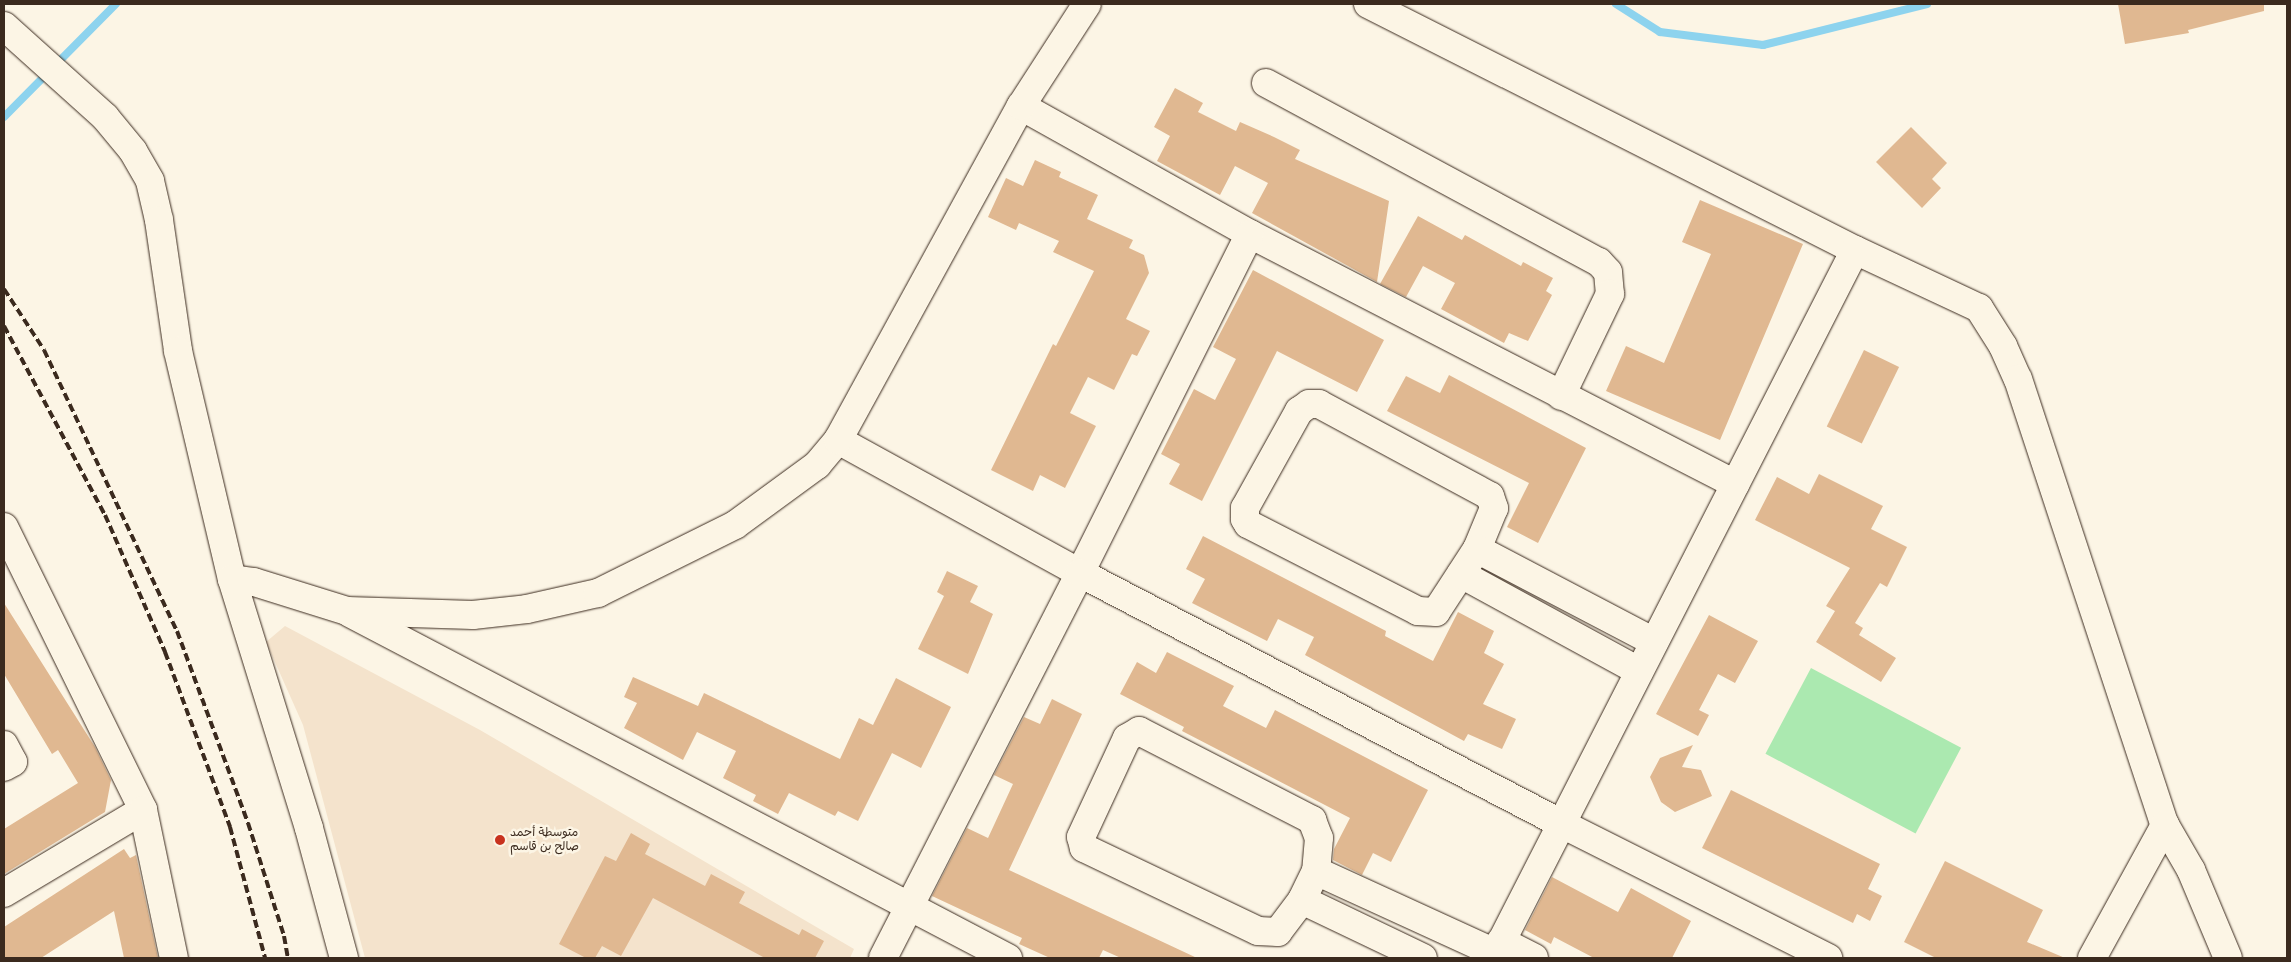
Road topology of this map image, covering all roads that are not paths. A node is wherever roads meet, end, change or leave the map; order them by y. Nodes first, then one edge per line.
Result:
1 (1087, 4) edge
2 (1368, 4) edge
3 (12, 32) edge
4 (1266, 83) dead end
5 (1021, 106) junction
6 (1250, 234) junction
7 (1855, 250) junction
8 (1561, 396) junction
9 (838, 440) junction
10 (1735, 484) junction
11 (4, 527) edge
12 (1477, 549) junction
13 (1080, 573) junction
14 (1461, 574) junction
15 (232, 580) junction
16 (346, 611) junction
17 (1654, 642) junction
18 (1639, 671) junction
19 (4, 745) edge
20 (4, 767) edge
21 (143, 810) junction
22 (1562, 824) junction
23 (2165, 825) junction
24 (1316, 871) junction
25 (4, 893) edge
26 (1302, 900) junction
27 (908, 907) junction
28 (1496, 951) edge
29 (174, 958) edge
30 (344, 958) edge
31 (884, 958) edge
32 (1008, 958) edge
33 (1423, 958) edge
34 (1534, 958) edge
35 (1828, 958) edge
36 (2092, 958) edge
37 (2228, 958) edge

1 - 5 street
2 - 7 street
3 - 15 street
4 - 8 street
5 - 6 street
5 - 9 street
6 - 8 street
6 - 13 street
7 - 10 street
7 - 23 street
8 - 10 street
9 - 13 street
9 - 16 street
10 - 17 street
11 - 21 street
12 - 14 street
12 - 14 street
12 - 17 street
13 - 22 street
13 - 27 street
14 - 18 street
15 - 16 street
15 - 30 street
16 - 27 street
17 - 18 street
18 - 22 street
19 - 20 street
21 - 25 street
21 - 29 street
22 - 28 street
22 - 35 street
23 - 36 street
23 - 37 street
24 - 26 street
24 - 26 street
24 - 28 street
26 - 33 street
27 - 31 street
27 - 32 street
28 - 34 street

